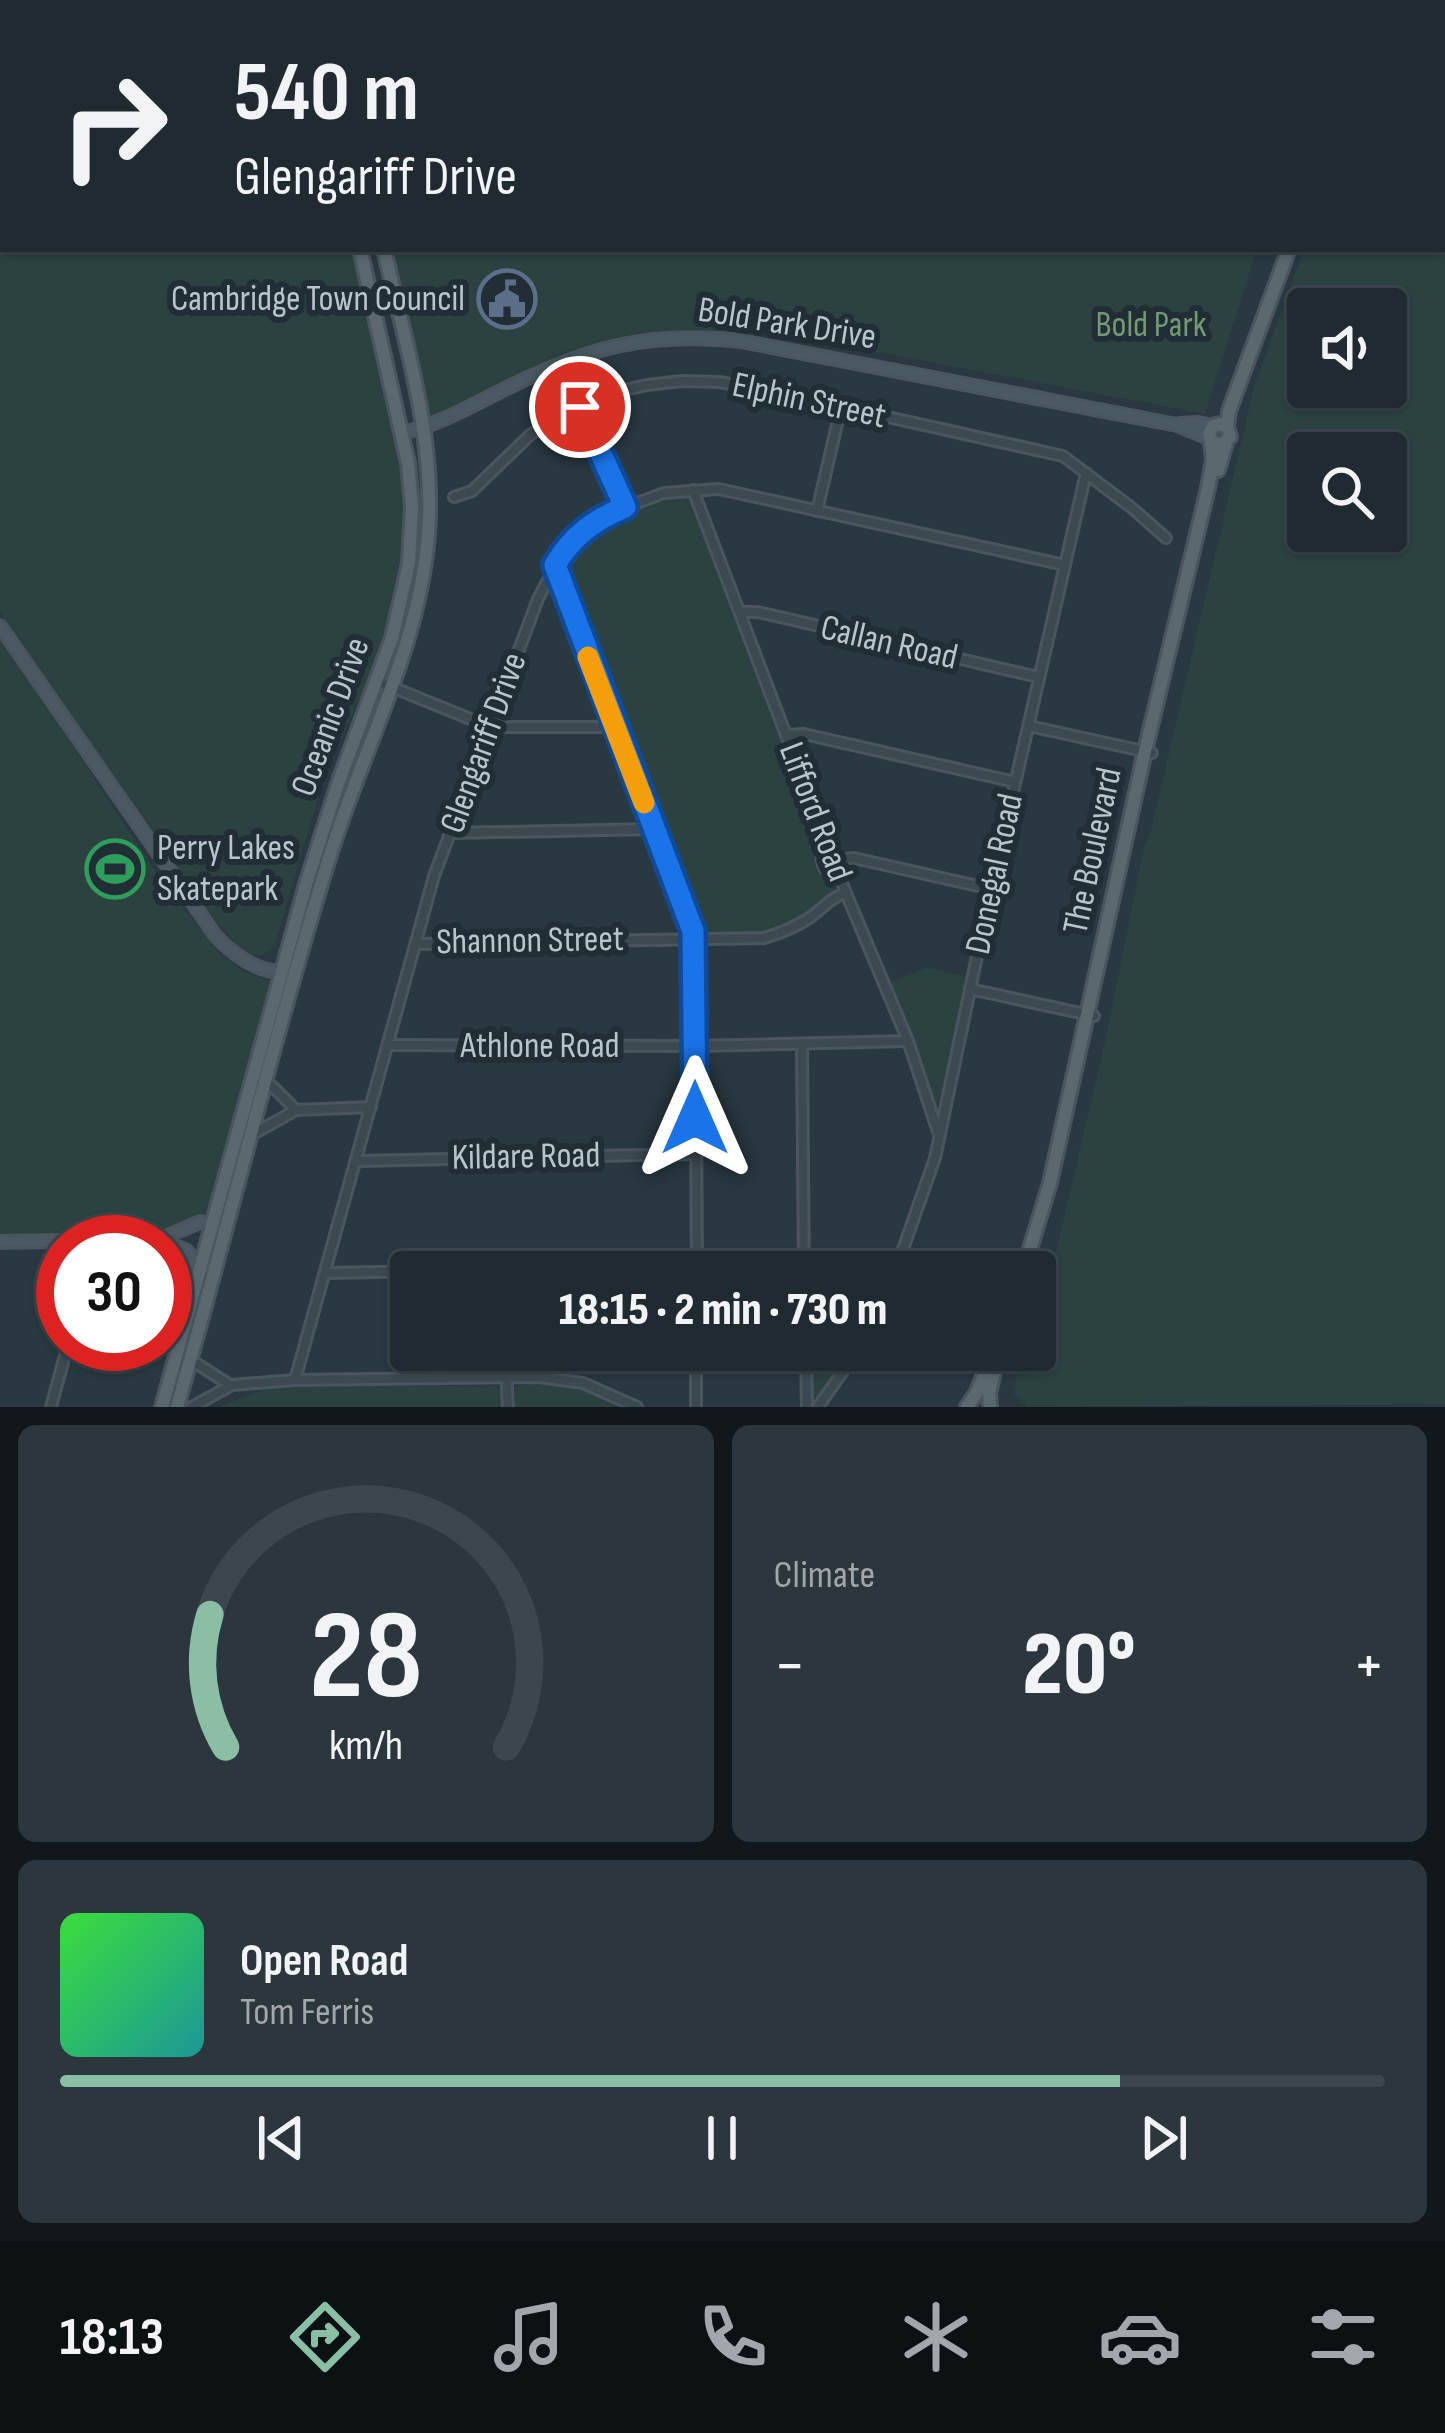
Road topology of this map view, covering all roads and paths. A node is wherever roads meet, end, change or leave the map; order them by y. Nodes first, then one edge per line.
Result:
1 (361, 252) edge
2 (385, 252) edge
3 (1284, 252) edge
4 (580, 407) junction
5 (842, 407) junction
6 (424, 428) junction
7 (402, 433) junction
8 (1217, 433) junction
9 (1085, 473) junction
10 (693, 490) junction
11 (454, 497) dead end
12 (625, 507) junction
13 (818, 511) junction
14 (1166, 538) dead end
15 (555, 565) junction
16 (1065, 566) junction
17 (740, 612) junction
18 (0, 626) edge
19 (1039, 677) junction
20 (384, 684) junction
21 (1029, 726) junction
22 (490, 727) junction
23 (614, 727) junction
24 (786, 735) junction
25 (1149, 752) junction
26 (1016, 782) junction
27 (654, 829) junction
28 (452, 833) junction
29 (825, 834) junction
30 (835, 860) junction
31 (840, 873) junction
32 (991, 889) junction
33 (846, 892) junction
34 (695, 938) junction
35 (305, 941) junction
36 (416, 944) junction
37 (283, 972) junction
38 (970, 989) junction
39 (292, 991) junction
40 (1090, 1015) junction
41 (908, 1041) junction
42 (388, 1045) junction
43 (802, 1045) junction
44 (695, 1046) junction
45 (258, 1085) junction
46 (371, 1107) junction
47 (296, 1110) junction
48 (247, 1127) junction
49 (939, 1133) junction
50 (695, 1154) junction
51 (357, 1161) junction
52 (192, 1226) edge
53 (219, 1227) junction
54 (0, 1242) edge
55 (36, 1242) edge
56 (697, 1251) edge
57 (804, 1251) edge
58 (903, 1251) edge
59 (1032, 1251) edge
60 (192, 1260) edge
61 (208, 1268) junction
62 (390, 1272) edge
63 (326, 1273) junction
64 (192, 1325) edge
65 (192, 1362) edge
66 (61, 1371) edge
67 (177, 1371) edge
68 (181, 1371) edge
69 (506, 1371) edge
70 (696, 1371) edge
71 (806, 1371) edge
72 (843, 1371) edge
73 (987, 1371) edge
74 (993, 1371) edge
75 (506, 1378) junction
76 (296, 1379) junction
77 (232, 1385) junction
78 (51, 1407) edge
79 (162, 1407) edge
80 (177, 1407) edge
81 (192, 1407) edge
82 (508, 1407) edge
83 (637, 1407) edge
84 (696, 1407) edge
85 (806, 1407) edge
86 (818, 1407) edge
87 (967, 1407) edge
88 (988, 1407) edge

1 - 7 main road, Oceanic Drive
2 - 6 main road, Oceanic Drive
3 - 8 main road, The Boulevard
4 - 5 street, Elphin Street
4 - 11 street, Elphin Street
4 - 12 street
5 - 9 street, Elphin Street
5 - 13 street
6 - 7 street, Bold Park Drive
6 - 8 street, Bold Park Drive
6 - 20 main road, Oceanic Drive
7 - 20 main road, Oceanic Drive
8 - 25 main road, The Boulevard
9 - 14 street, Elphin Street
9 - 16 street, Donegal Road
10 - 12 street, Glengariff Drive
10 - 13 street, Glengariff Drive
10 - 17 street, Lifford Road
12 - 15 street, Glengariff Drive
13 - 16 street, Glengariff Drive
15 - 22 street, Glengariff Drive
15 - 23 street
16 - 19 street, Donegal Road
17 - 19 street, Callan Road
17 - 24 street, Lifford Road
18 - 37 street
19 - 21 street, Donegal Road
20 - 22 street
20 - 35 main road, Oceanic Drive
20 - 37 main road, Oceanic Drive
21 - 25 street
21 - 26 street, Donegal Road
22 - 23 street
22 - 28 street, Glengariff Drive
23 - 27 street
24 - 26 street
24 - 29 street, Lifford Road
25 - 40 main road, The Boulevard
26 - 32 street, Donegal Road
27 - 28 street
27 - 34 street
28 - 36 street, Glengariff Drive
29 - 30 street, Lifford Road
29 - 31 street
30 - 31 street, Lifford Road
30 - 32 street
31 - 33 street, Lifford Road
32 - 38 street, Donegal Road
33 - 34 street, Shannon Street
33 - 41 street, Lifford Road
34 - 36 street, Shannon Street
34 - 44 street
35 - 37 street
35 - 39 main road, Oceanic Drive
36 - 42 street, Glengariff Drive
37 - 39 street
37 - 45 main road, Oceanic Drive
38 - 40 street
38 - 49 street, Donegal Road
39 - 45 main road, Oceanic Drive
40 - 59 main road, The Boulevard
41 - 43 street, Athlone Road
41 - 49 street, Lifford Road
42 - 44 street, Athlone Road
42 - 46 street, Glengariff Drive
43 - 44 street, Athlone Road
43 - 57 street
44 - 50 street
45 - 47 street
45 - 48 main road, Oceanic Drive
46 - 47 street
46 - 51 street, Glengariff Drive
47 - 48 street
48 - 53 main road, Oceanic Drive
49 - 58 street, Donegal Road
50 - 51 street, Kildare Road
50 - 56 street
51 - 63 street, Glengariff Drive
52 - 53 street
53 - 61 main road, Oceanic Drive
54 - 55 street
60 - 61 street
61 - 64 main road, Oceanic Drive
62 - 63 street
63 - 76 street, Glengariff Drive
65 - 77 street
66 - 78 street
67 - 79 main road, Oceanic Drive
68 - 80 main road, Oceanic Drive
69 - 75 street
70 - 84 street
71 - 85 street
72 - 86 street
73 - 87 main road
74 - 88 main road
75 - 76 street
75 - 82 street
75 - 83 street
76 - 77 street
77 - 81 street
87 - 88 main road

